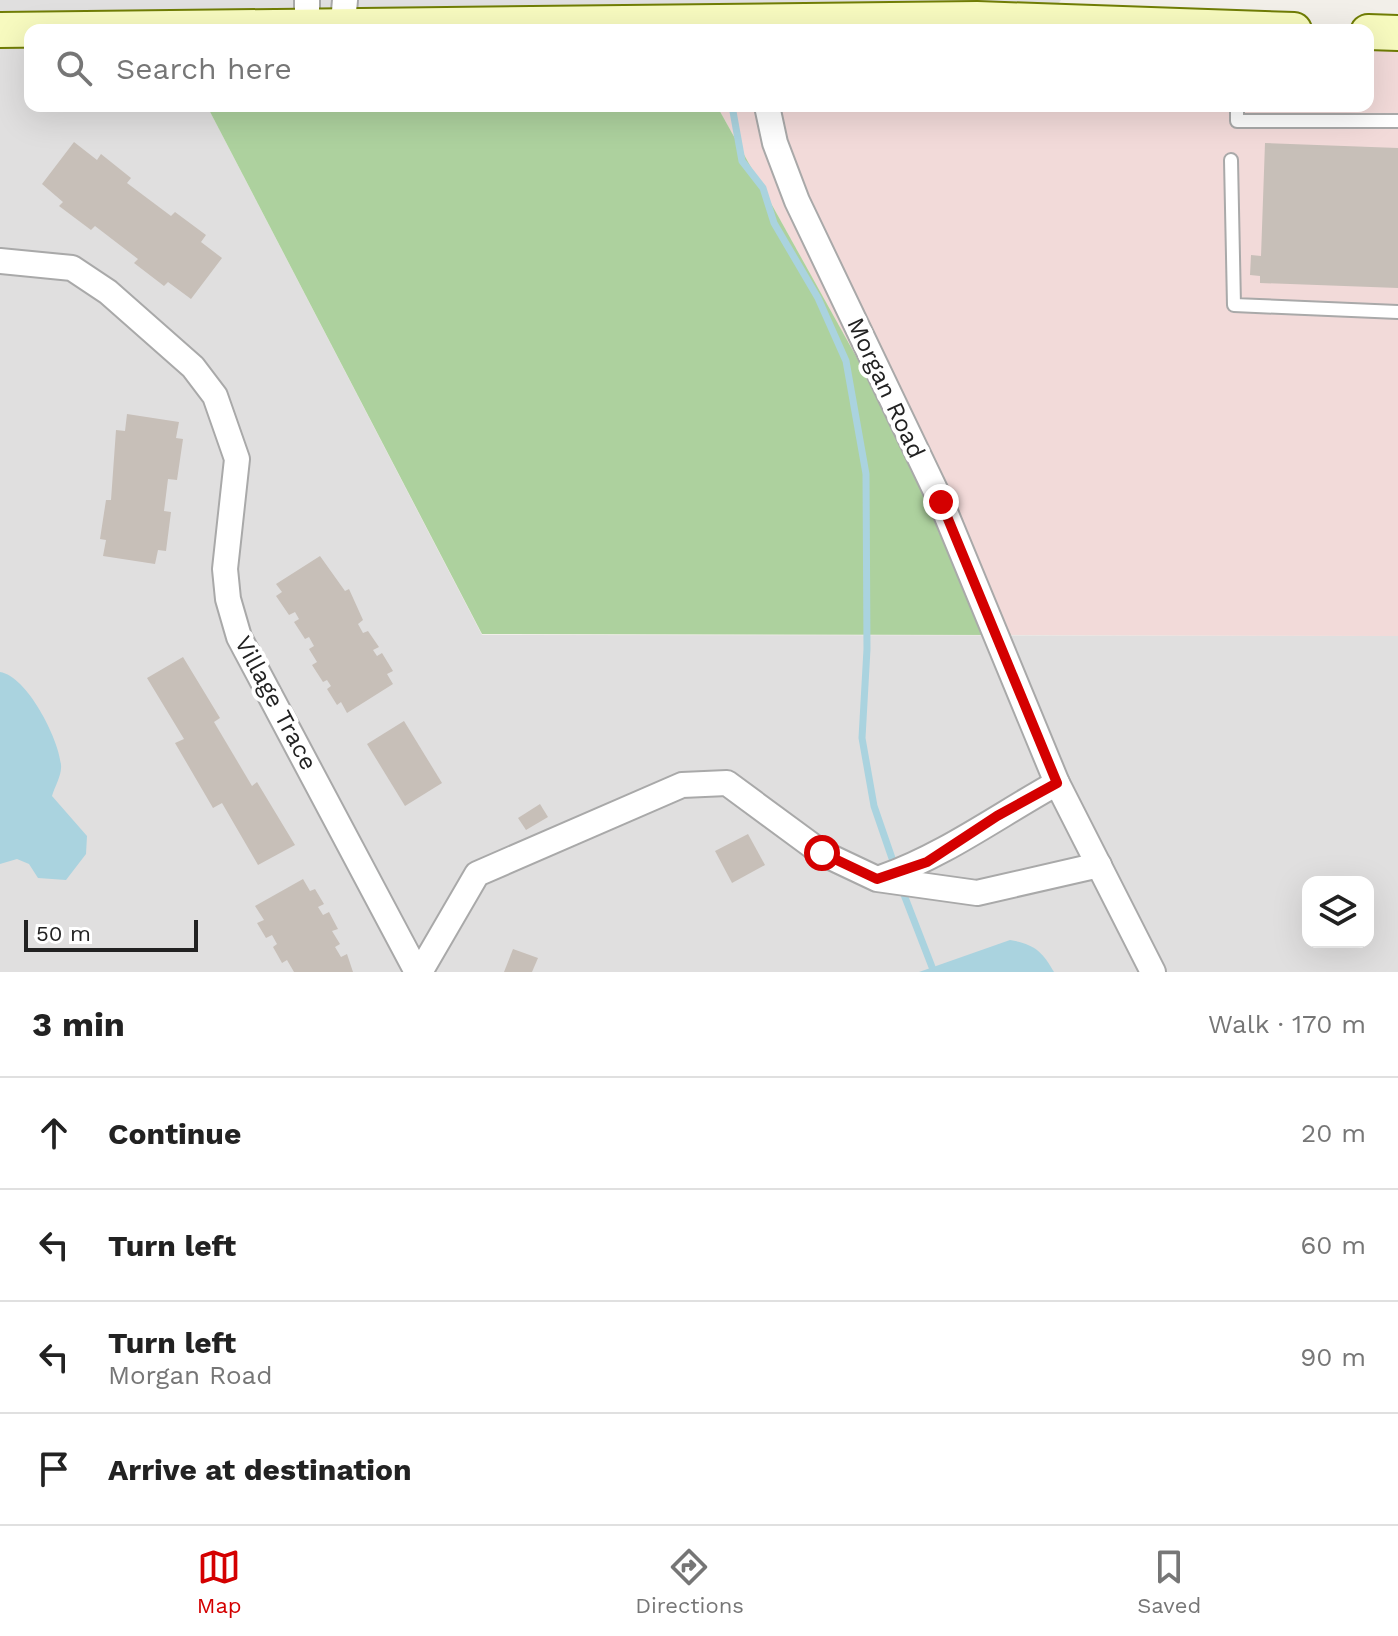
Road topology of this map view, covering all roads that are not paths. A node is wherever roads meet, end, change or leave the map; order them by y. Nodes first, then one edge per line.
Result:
1 (977, 9) edge
2 (307, 12) edge
3 (344, 12) edge
4 (102, 24) edge
5 (698, 24) edge
6 (783, 24) edge
7 (1170, 24) edge
8 (24, 29) edge
9 (0, 30) edge
10 (1374, 32) edge
11 (1398, 33) edge
12 (768, 112) edge
13 (1237, 112) edge
14 (1398, 121) edge
15 (1231, 160) dead end
16 (0, 261) edge
17 (1398, 312) edge
18 (1057, 783) junction
19 (1099, 865) junction
20 (877, 879) junction
21 (419, 972) edge
22 (1153, 972) edge

1 - 6 street
1 - 7 street
2 - 3 street
2 - 4 street
3 - 5 street
8 - 9 street
10 - 11 street
12 - 18 street, Morgan Road
13 - 14 lane
15 - 17 lane
16 - 21 street, Village Trace
18 - 19 street, Morgan Road
18 - 20 street
19 - 20 street
19 - 22 street, Morgan Road
20 - 21 street

